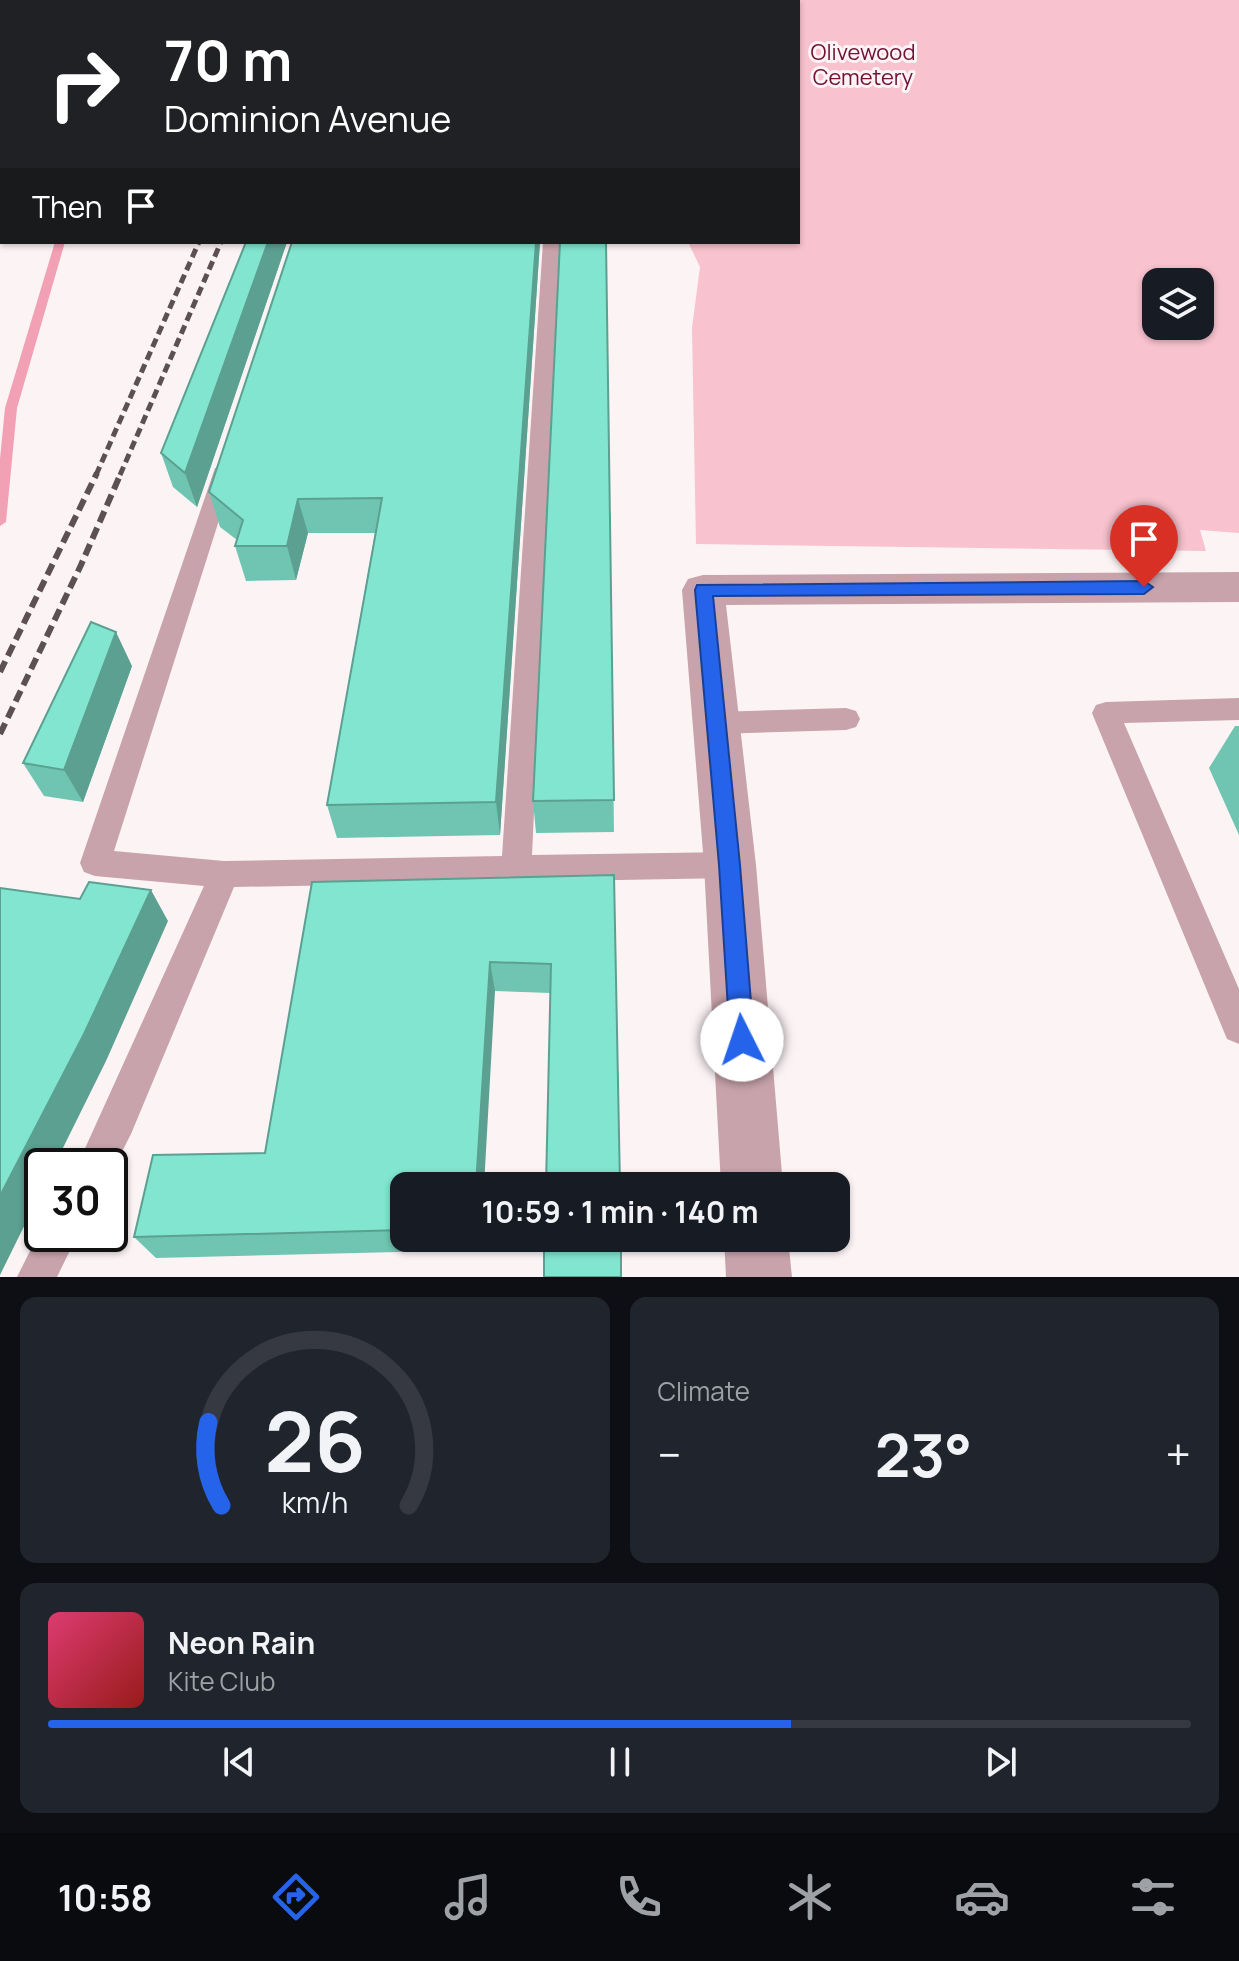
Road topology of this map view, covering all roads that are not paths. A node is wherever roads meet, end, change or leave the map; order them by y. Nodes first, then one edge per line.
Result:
1 (552, 244) edge
2 (229, 454) edge
3 (1239, 587) edge
4 (1239, 709) edge
5 (846, 719) dead end
6 (716, 723) junction
7 (730, 865) junction
8 (516, 869) junction
9 (224, 874) junction
10 (1239, 1028) edge
11 (104, 1148) edge
12 (751, 1172) edge
13 (49, 1252) edge
14 (757, 1252) edge
15 (36, 1277) edge
16 (759, 1277) edge

1 - 8 lane
2 - 9 lane
3 - 6 street
4 - 10 lane
5 - 6 lane
6 - 7 street
7 - 8 lane
7 - 12 street
8 - 9 lane
9 - 11 lane
13 - 15 lane
14 - 16 street

